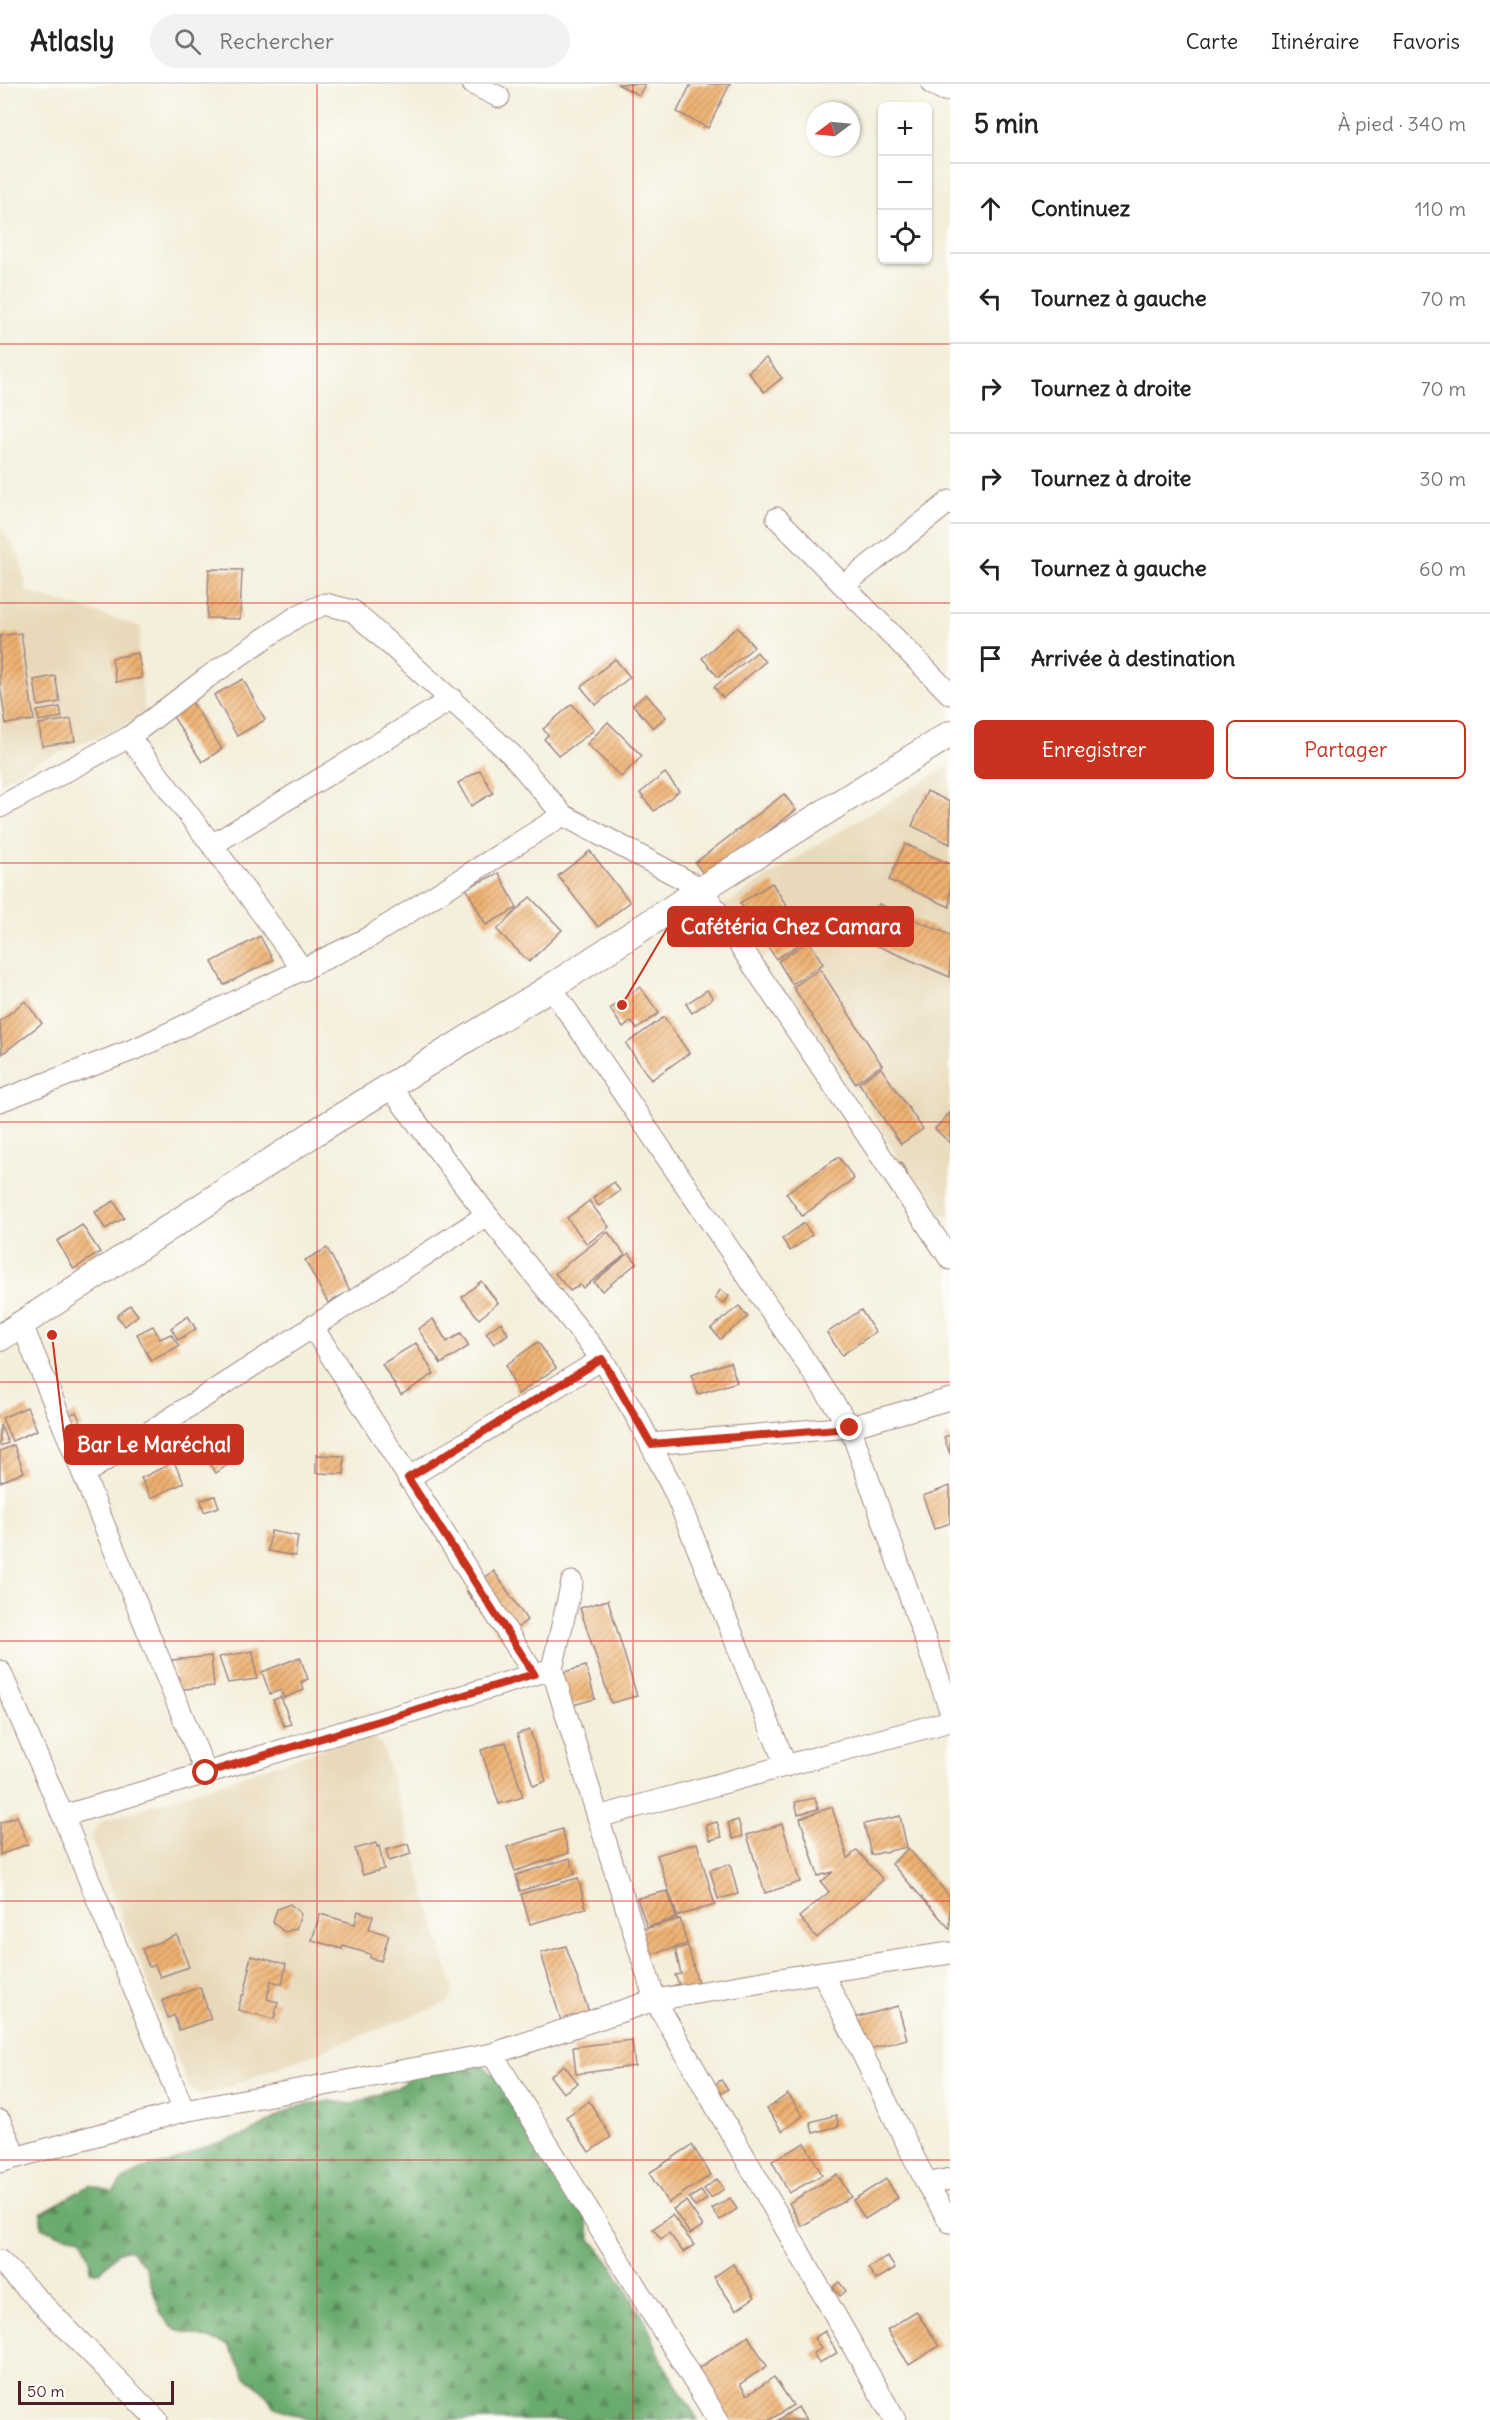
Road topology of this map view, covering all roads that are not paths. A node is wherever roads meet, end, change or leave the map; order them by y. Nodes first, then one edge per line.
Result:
1 (472, 84) edge
2 (499, 97) dead end
3 (950, 501) edge
4 (777, 518) dead end
5 (843, 585) junction
6 (950, 694) edge
7 (452, 699) junction
8 (950, 734) edge
9 (129, 737) junction
10 (0, 807) edge
11 (563, 815) junction
12 (212, 845) junction
13 (702, 889) junction
14 (303, 970) junction
15 (551, 987) junction
16 (388, 1086) junction
17 (0, 1101) edge
18 (487, 1215) junction
19 (940, 1229) edge
20 (950, 1259) edge
21 (22, 1324) junction
22 (312, 1326) junction
23 (0, 1338) edge
24 (602, 1359) junction
25 (950, 1399) edge
26 (850, 1428) junction
27 (651, 1444) junction
28 (84, 1474) junction
29 (408, 1478) junction
30 (572, 1582) dead end
31 (0, 1671) edge
32 (543, 1672) junction
33 (950, 1710) edge
34 (950, 1721) edge
35 (786, 1766) junction
36 (206, 1773) junction
37 (63, 1816) junction
38 (598, 1817) junction
39 (950, 1953) edge
40 (822, 1972) junction
41 (655, 2000) junction
42 (492, 2054) junction
43 (184, 2111) junction
44 (0, 2121) edge
45 (8, 2160) edge
46 (950, 2179) edge
47 (927, 2184) junction
48 (950, 2222) edge
49 (0, 2262) edge
50 (157, 2420) edge
51 (718, 2420) edge
52 (896, 2420) edge

1 - 2 street
3 - 5 street
4 - 5 street
5 - 6 street
7 - 9 street
7 - 11 street
7 - 12 street
8 - 13 street
9 - 10 street
9 - 12 street
11 - 13 street
11 - 14 street
12 - 14 street
13 - 15 street
13 - 19 street
14 - 17 street
15 - 16 street
15 - 26 street
16 - 18 street
16 - 21 street
18 - 22 street
18 - 24 street
19 - 20 street
21 - 23 street
21 - 28 street
22 - 28 street
22 - 29 street
24 - 27 street
24 - 29 street
25 - 26 street
26 - 27 street
26 - 33 street
27 - 35 street
28 - 36 street
29 - 32 street
30 - 32 street
31 - 37 street
32 - 36 street
32 - 38 street
34 - 35 street
35 - 38 street
36 - 37 street
37 - 43 street
38 - 41 street
39 - 40 street
40 - 41 street
40 - 47 street
41 - 42 street
41 - 52 street
42 - 43 street
42 - 51 street
43 - 45 street
44 - 45 street
46 - 47 street
47 - 48 street
49 - 50 street

